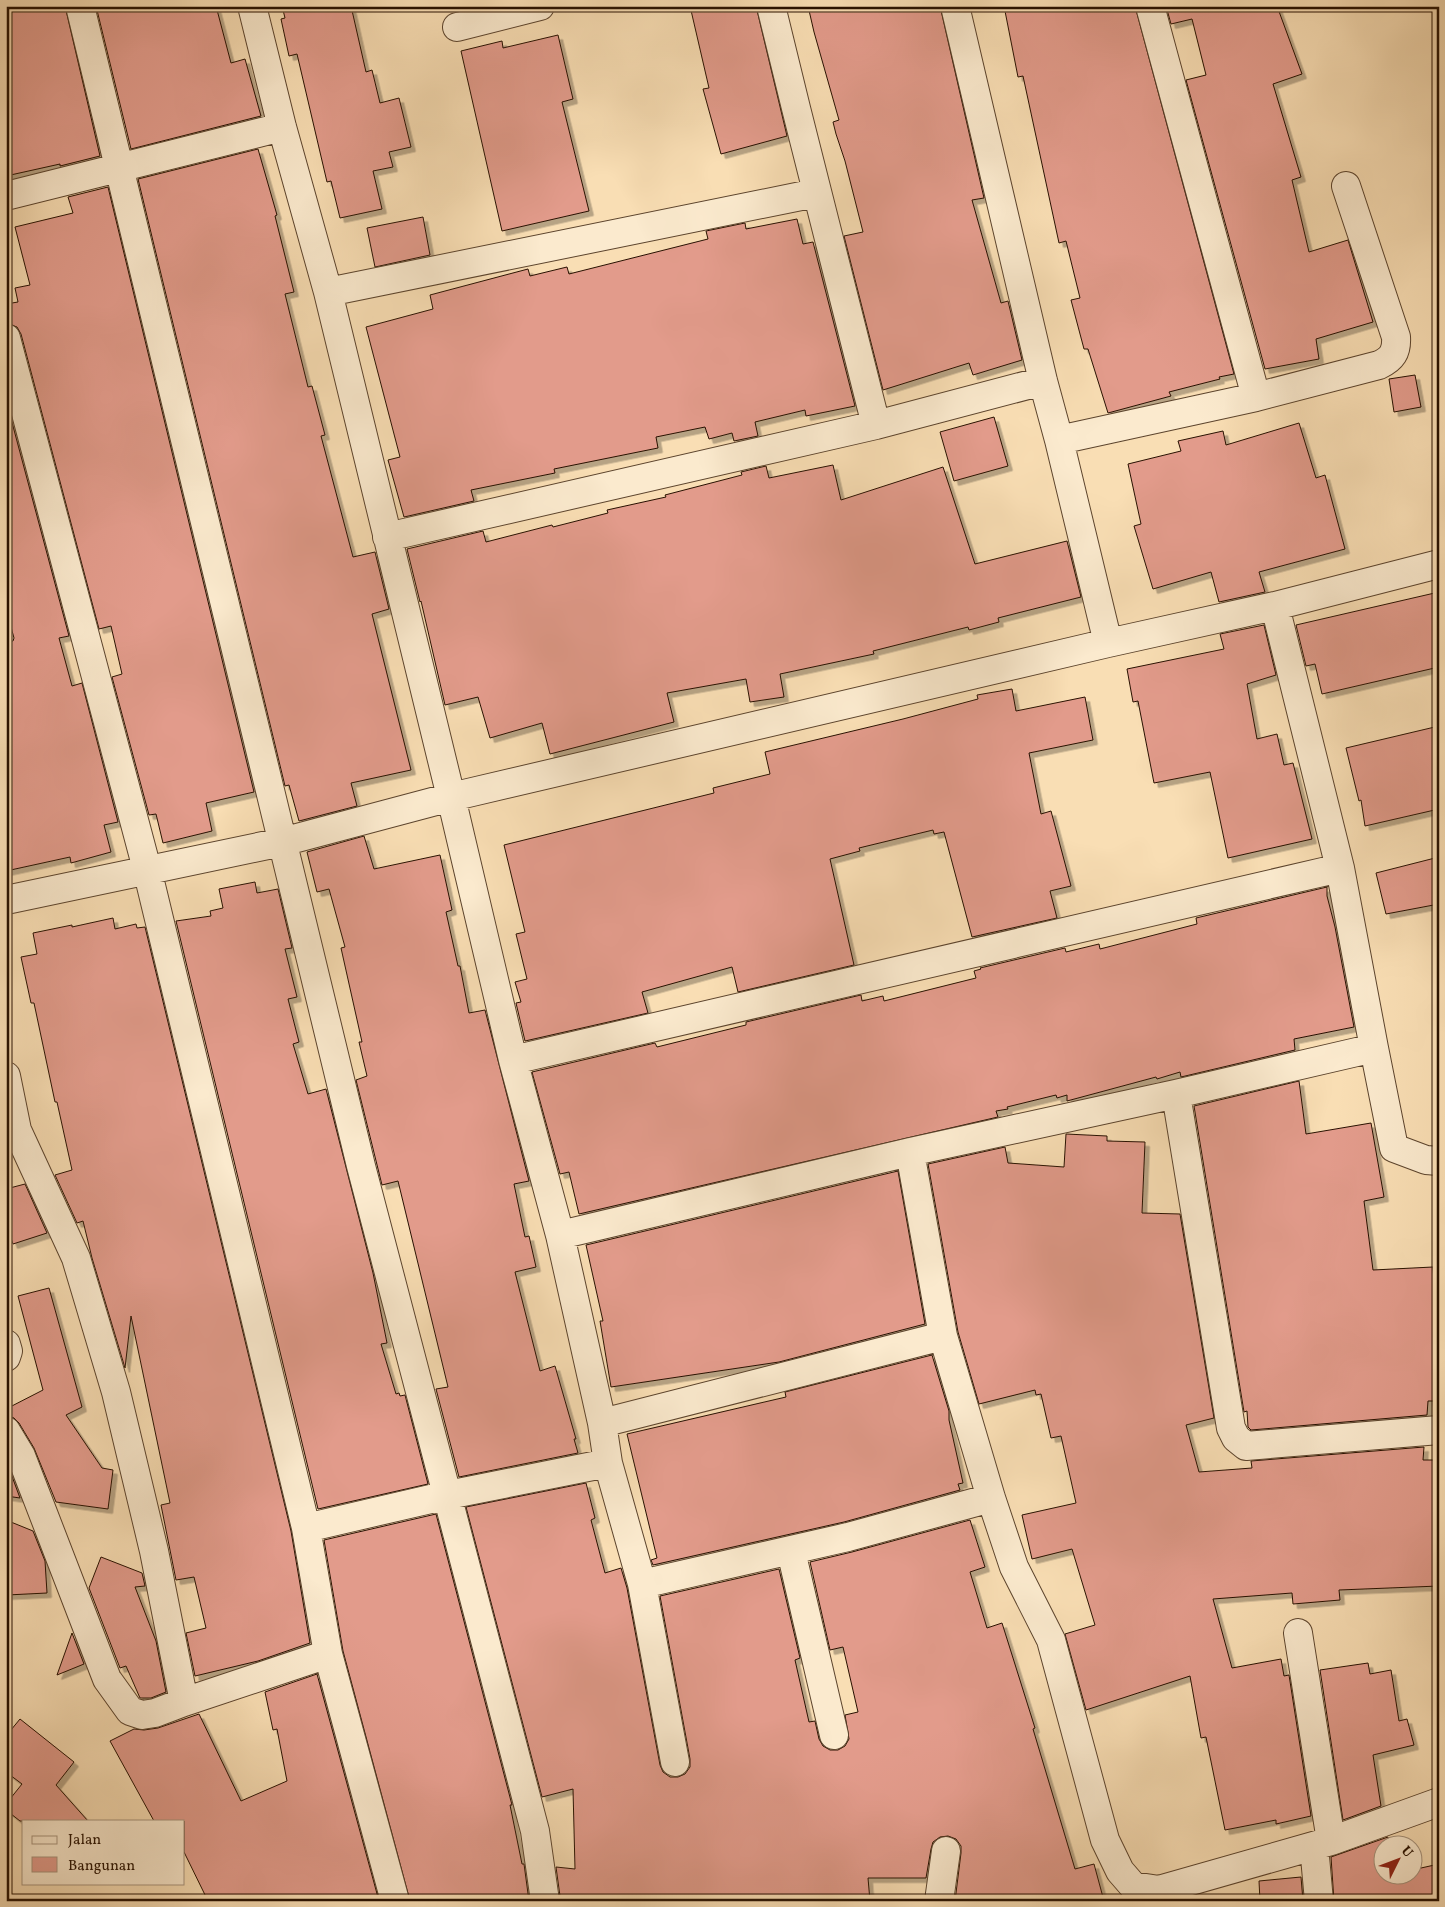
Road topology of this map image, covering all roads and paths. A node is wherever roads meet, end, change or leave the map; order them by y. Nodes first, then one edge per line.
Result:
1 (80, 6) edge
2 (252, 6) edge
3 (540, 6) edge
4 (770, 6) edge
5 (956, 6) edge
6 (1150, 6) edge
7 (457, 27) dead end
8 (282, 127) junction
9 (120, 168) junction
10 (1346, 186) dead end
11 (816, 193) junction
12 (6, 196) edge
13 (328, 292) junction
14 (6, 338) edge
15 (1043, 381) junction
16 (1256, 397) junction
17 (876, 425) junction
18 (1059, 440) junction
19 (387, 537) junction
20 (1439, 564) edge
21 (1275, 606) junction
22 (1108, 643) junction
23 (451, 797) junction
24 (282, 842) junction
25 (1340, 868) junction
26 (147, 870) junction
27 (6, 900) edge
28 (1374, 1048) junction
29 (513, 1060) junction
30 (6, 1076) edge
31 (1176, 1094) junction
32 (12, 1140) edge
33 (910, 1152) junction
34 (1439, 1161) edge
35 (560, 1235) junction
36 (943, 1336) junction
37 (6, 1344) edge
38 (6, 1357) edge
39 (602, 1423) junction
40 (1439, 1430) edge
41 (6, 1432) edge
42 (608, 1463) junction
43 (448, 1495) junction
44 (991, 1498) junction
45 (306, 1528) junction
46 (791, 1551) junction
47 (642, 1584) junction
48 (1298, 1633) dead end
49 (328, 1654) junction
50 (184, 1702) junction
51 (834, 1735) dead end
52 (676, 1762) dead end
53 (1439, 1802) edge
54 (1323, 1844) junction
55 (946, 1851) dead end
56 (394, 1901) edge
57 (545, 1901) edge
58 (939, 1901) edge
59 (1319, 1901) edge

1 - 9 street
2 - 8 street
3 - 7 street
4 - 11 street
5 - 15 street
6 - 16 street
8 - 9 street
8 - 13 street
9 - 12 street
9 - 24 street
10 - 16 street
11 - 13 street
11 - 17 street
13 - 19 street
14 - 26 street
15 - 17 street
15 - 18 street
16 - 18 street
17 - 19 street
18 - 22 street
19 - 23 street
20 - 21 street
21 - 22 street
21 - 25 street
22 - 23 street
23 - 24 street
23 - 29 street
24 - 26 street
24 - 43 street
25 - 28 street
25 - 29 street
26 - 27 street
26 - 45 street
28 - 31 street
28 - 34 street
29 - 35 street
30 - 32 street
31 - 33 street
31 - 40 street
32 - 50 street
33 - 35 street
33 - 36 street
35 - 39 street
36 - 39 street
36 - 44 street
37 - 38 street
39 - 42 street
41 - 50 street
42 - 43 street
42 - 47 street
43 - 45 street
43 - 57 street
44 - 46 street
44 - 54 street
45 - 49 street
46 - 47 street
46 - 51 street
47 - 52 street
48 - 54 street
49 - 50 street
49 - 56 street
53 - 54 street
54 - 59 street
55 - 58 street

